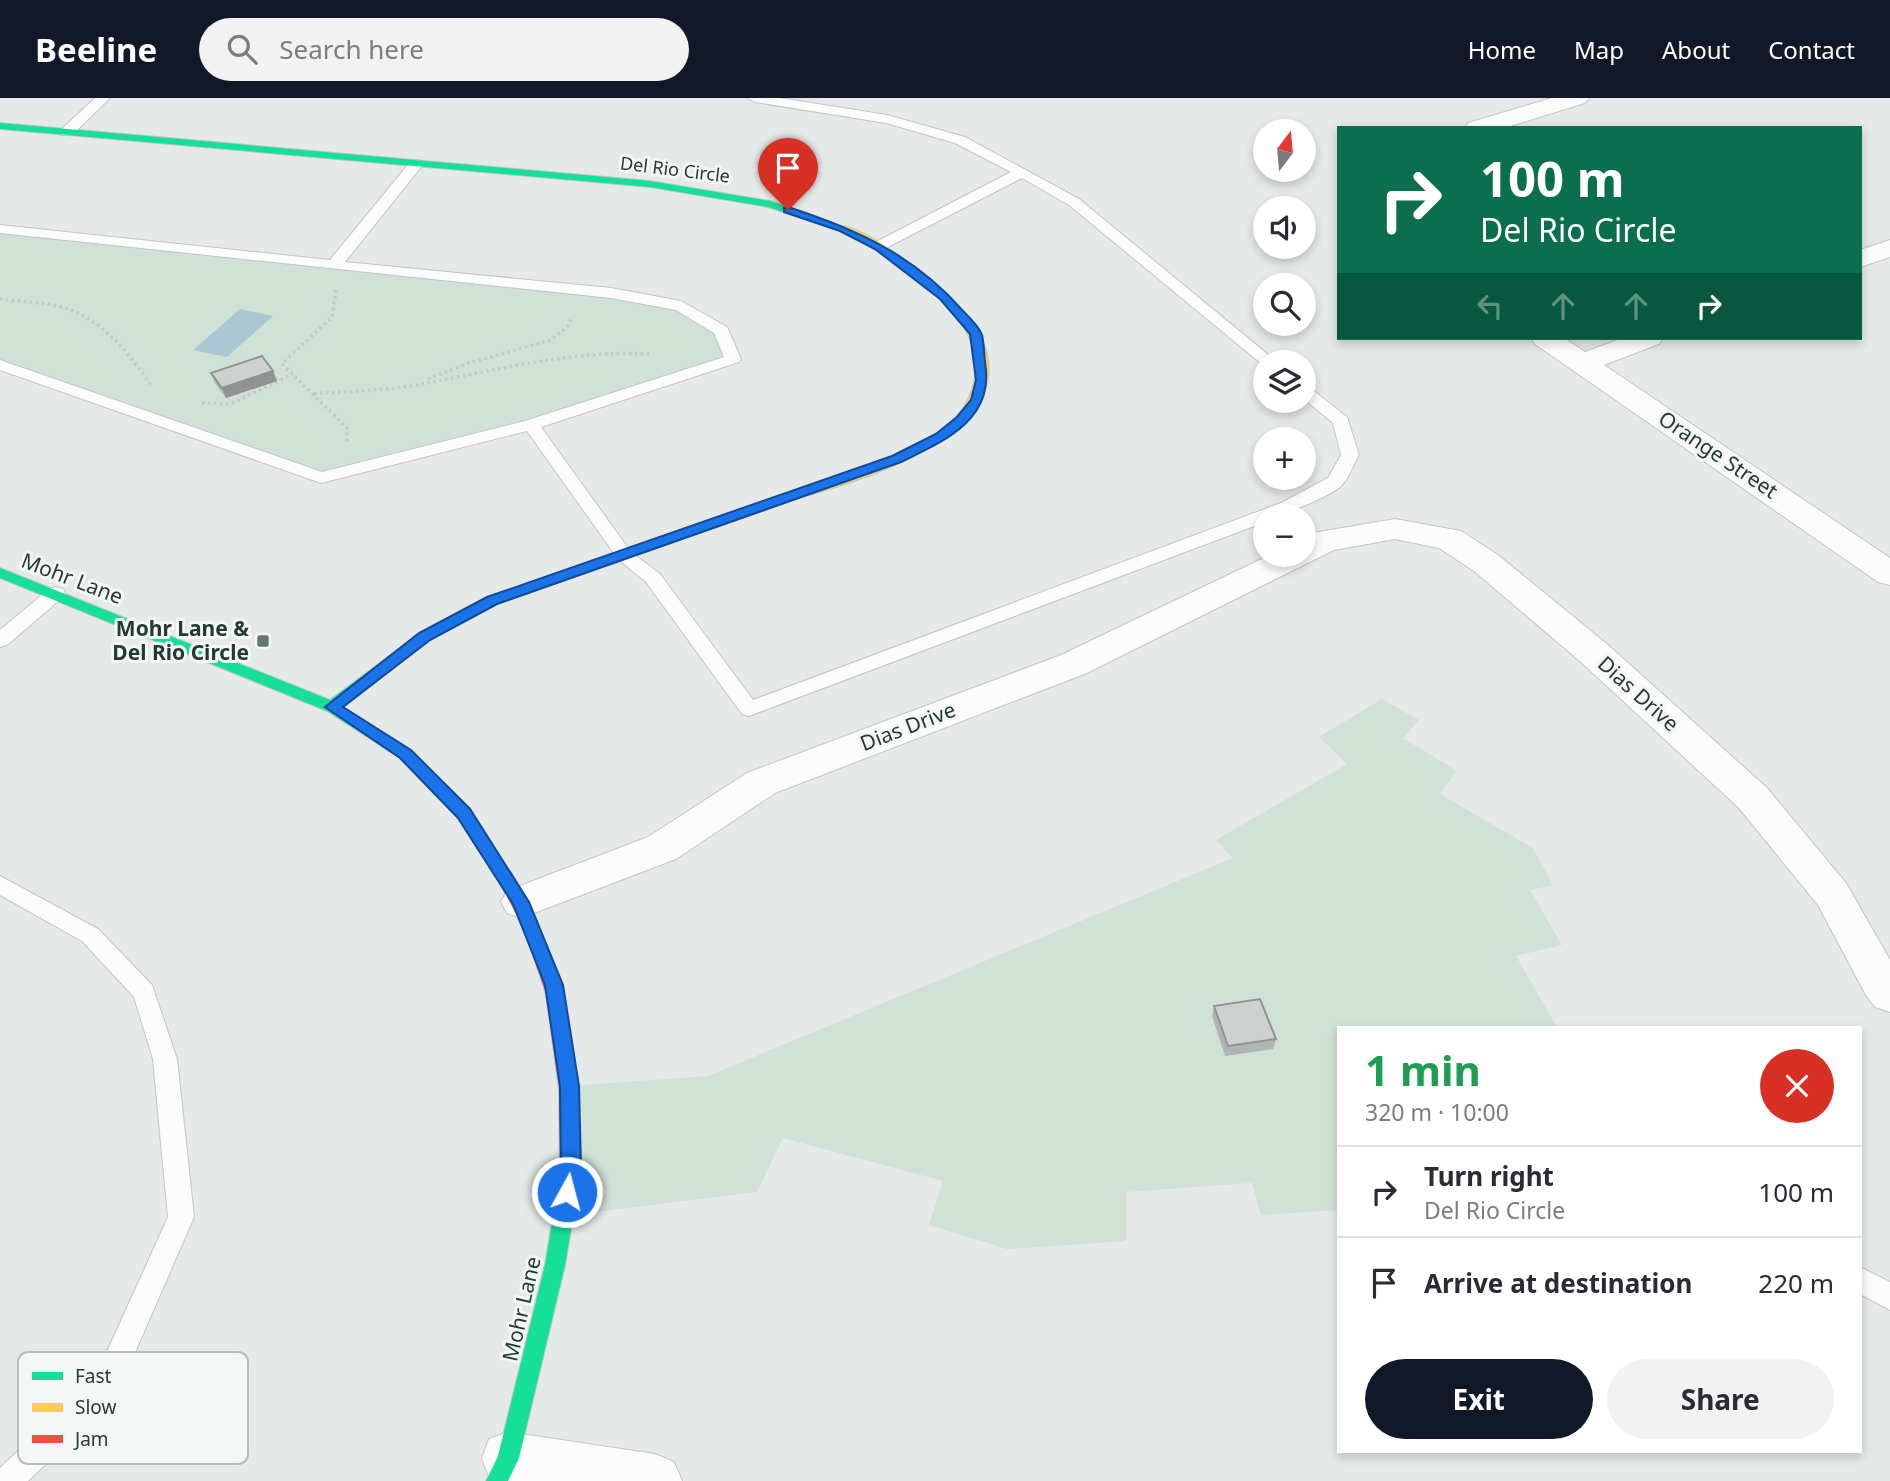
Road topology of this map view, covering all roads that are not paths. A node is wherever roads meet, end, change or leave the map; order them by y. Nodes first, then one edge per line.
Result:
1 (103, 98) edge
2 (755, 98) edge
3 (1577, 98) edge
4 (0, 126) edge
5 (1484, 126) edge
6 (67, 132) junction
7 (416, 164) junction
8 (1023, 172) junction
9 (0, 229) edge
10 (879, 246) junction
11 (1890, 248) edge
12 (1862, 258) edge
13 (334, 265) junction
14 (1548, 340) edge
15 (1644, 340) edge
16 (1254, 350) edge
17 (1583, 363) junction
18 (0, 365) edge
19 (1316, 400) edge
20 (531, 425) junction
21 (1316, 546) edge
22 (624, 555) junction
23 (1272, 567) edge
24 (0, 573) edge
25 (1890, 574) edge
26 (56, 593) junction
27 (0, 639) edge
28 (332, 707) junction
29 (0, 885) edge
30 (521, 902) junction
31 (1890, 994) edge
32 (1862, 1280) edge
33 (1890, 1297) edge
34 (121, 1352) edge
35 (25, 1464) edge
36 (502, 1470) edge
37 (7, 1481) edge
38 (655, 1481) edge

1 - 6 lane
2 - 8 lane
3 - 5 street
4 - 6 street, Del Rio Circle
6 - 7 street, Del Rio Circle
7 - 10 street, Del Rio Circle
7 - 13 lane
8 - 10 lane
8 - 16 lane
9 - 13 lane
10 - 22 street, Del Rio Circle
11 - 12 street
13 - 20 lane
14 - 17 street, Orange Street
15 - 17 street
17 - 25 street, Orange Street
18 - 20 lane
19 - 22 lane
20 - 22 lane
21 - 31 street, Dias Drive
22 - 28 street, Del Rio Circle
23 - 30 street, Dias Drive
24 - 26 street, Mohr Lane
26 - 27 lane
26 - 28 street, Mohr Lane
28 - 30 street, Mohr Lane
29 - 34 lane
30 - 36 street, Mohr Lane
32 - 33 lane
35 - 37 lane
36 - 38 street

